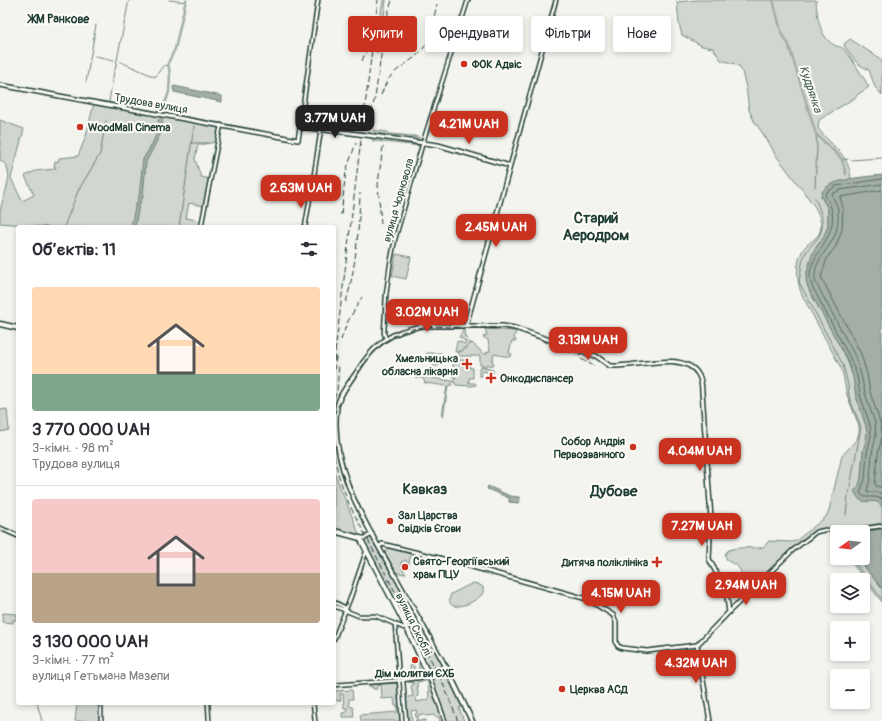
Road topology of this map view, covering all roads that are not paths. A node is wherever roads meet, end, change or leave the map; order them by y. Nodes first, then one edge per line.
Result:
1 (318, 0) edge
2 (468, 0) edge
3 (556, 0) edge
4 (0, 85) edge
5 (221, 125) junction
6 (300, 127) junction
7 (321, 129) junction
8 (423, 142) junction
9 (510, 166) junction
10 (201, 225) edge
11 (305, 225) edge
12 (0, 324) edge
13 (466, 326) junction
14 (16, 328) edge
15 (386, 339) junction
16 (882, 526) edge
17 (0, 528) edge
18 (336, 531) edge
19 (372, 534) junction
20 (16, 535) edge
21 (360, 538) junction
22 (379, 547) junction
23 (366, 552) junction
24 (336, 603) edge
25 (336, 607) edge
26 (346, 610) junction
27 (729, 612) junction
28 (395, 624) junction
29 (407, 628) junction
30 (336, 634) edge
31 (697, 645) junction
32 (444, 668) junction
33 (429, 676) junction
34 (403, 680) junction
35 (399, 681) junction
36 (336, 685) edge
37 (101, 705) edge
38 (208, 705) edge
39 (313, 705) edge
40 (101, 721) edge
41 (209, 721) edge
42 (315, 721) edge
43 (402, 721) edge
44 (406, 721) edge
45 (445, 721) edge
46 (472, 721) edge
47 (710, 721) edge

1 - 6 street
2 - 8 street, вулиця Чорновола
3 - 9 street
4 - 5 main road, Трудова вулиця
5 - 6 main road, Трудова вулиця
5 - 10 street
6 - 7 main road
7 - 8 main road, bridge
7 - 11 street
8 - 9 main road
8 - 15 street, вулиця Чорновола
9 - 13 main road
12 - 14 main road
13 - 15 main road
13 - 27 main road
15 - 19 main road
16 - 27 street
17 - 20 main road
18 - 21 main road
19 - 21 main road
19 - 22 main road
21 - 23 main road, вулиця Скоблі
22 - 31 main road
22 - 32 main road
23 - 26 street
23 - 29 main road, вулиця Скоблі
24 - 26 street
25 - 26 street
26 - 28 street
26 - 30 street
27 - 31 main road
28 - 29 street
28 - 35 street
29 - 33 main road, вулиця Скоблі
31 - 47 main road
32 - 33 main road, bridge
32 - 46 main road
33 - 34 street
33 - 45 street, вулиця Скоблі
34 - 35 street
34 - 44 street
35 - 36 street
35 - 43 street
37 - 40 street
38 - 41 street
39 - 42 street

